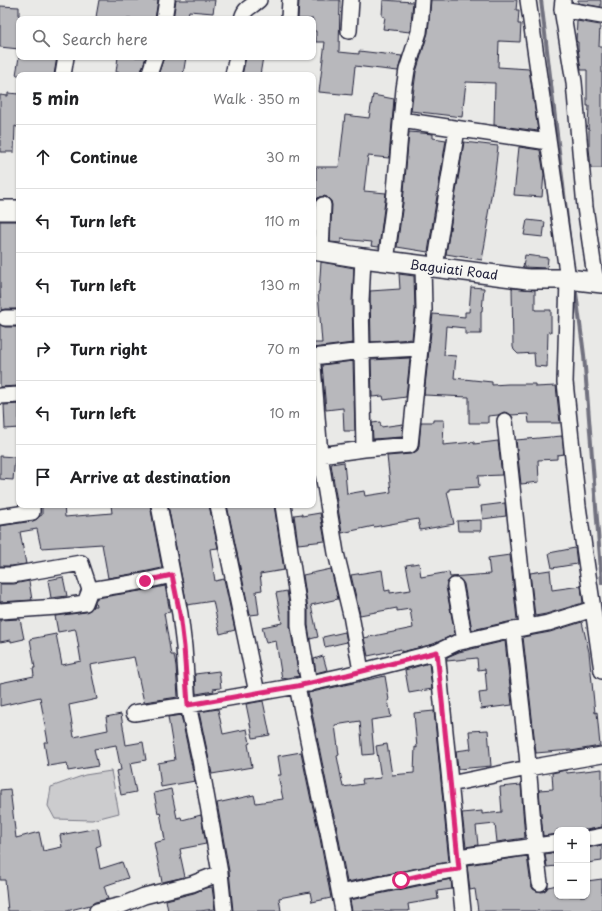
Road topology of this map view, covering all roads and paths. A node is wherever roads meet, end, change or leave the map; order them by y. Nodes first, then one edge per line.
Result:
1 (167, 0) edge
2 (258, 0) edge
3 (290, 0) edge
4 (351, 0) edge
5 (422, 0) edge
6 (528, 0) edge
7 (562, 5) edge
8 (164, 16) edge
9 (243, 16) edge
10 (289, 16) edge
11 (602, 16) edge
12 (349, 31) dead end
13 (66, 60) edge
14 (154, 60) edge
15 (236, 60) edge
16 (64, 72) edge
17 (150, 72) edge
18 (234, 72) edge
19 (401, 120) junction
20 (457, 129) junction
21 (548, 142) junction
22 (323, 205) dead end
23 (0, 210) edge
24 (16, 210) edge
25 (317, 251) edge
26 (363, 258) junction
27 (386, 261) junction
28 (429, 266) junction
29 (568, 279) junction
30 (599, 283) edge
31 (420, 348) junction
32 (362, 350) junction
33 (316, 357) edge
34 (16, 395) edge
35 (0, 396) edge
36 (504, 421) dead end
37 (364, 449) junction
38 (316, 455) edge
39 (32, 508) edge
40 (160, 508) edge
41 (219, 508) edge
42 (283, 508) edge
43 (0, 517) edge
44 (0, 575) edge
45 (172, 575) junction
46 (455, 586) dead end
47 (90, 590) junction
48 (593, 609) junction
49 (0, 610) edge
50 (520, 628) junction
51 (465, 641) junction
52 (437, 652) junction
53 (361, 671) junction
54 (602, 671) edge
55 (303, 685) junction
56 (257, 693) junction
57 (188, 705) junction
58 (134, 713) dead end
59 (602, 755) edge
60 (528, 768) junction
61 (450, 784) junction
62 (602, 836) edge
63 (590, 838) edge
64 (554, 843) edge
65 (535, 846) junction
66 (458, 863) junction
67 (220, 873) junction
68 (540, 883) dead end
69 (340, 893) junction
70 (97, 911) edge
71 (224, 911) edge
72 (343, 911) edge
73 (463, 911) edge

1 - 8 street
2 - 9 street
3 - 10 street
4 - 12 street
5 - 19 street
6 - 21 street
7 - 11 street
7 - 30 street
13 - 16 street
14 - 17 street
15 - 18 street
19 - 20 street
19 - 27 street
20 - 21 street
20 - 28 street
21 - 29 street
22 - 25 street
23 - 24 street
25 - 26 street, Baguiati Road
26 - 27 street, Baguiati Road
26 - 32 street
27 - 28 street, Baguiati Road
28 - 29 street, Baguiati Road
28 - 31 street
29 - 30 street, Baguiati Road
29 - 48 street
31 - 32 street
31 - 37 street
32 - 33 street
32 - 37 street
34 - 35 street
36 - 50 street
37 - 38 street
38 - 53 street
39 - 43 street
40 - 45 street
41 - 56 street
42 - 55 street
44 - 47 street
45 - 47 street
45 - 57 street
46 - 51 street
47 - 49 street
48 - 50 street
48 - 54 street
50 - 51 street
50 - 60 street
51 - 52 street
52 - 53 street
52 - 61 street
53 - 55 street
55 - 56 street
55 - 69 street
56 - 57 street
57 - 58 street
57 - 67 street
59 - 60 street
60 - 61 street
60 - 65 street
61 - 66 street
62 - 63 street
64 - 65 street
65 - 66 street
65 - 68 street
66 - 69 street
66 - 73 street
67 - 70 street
67 - 71 street
69 - 72 street

